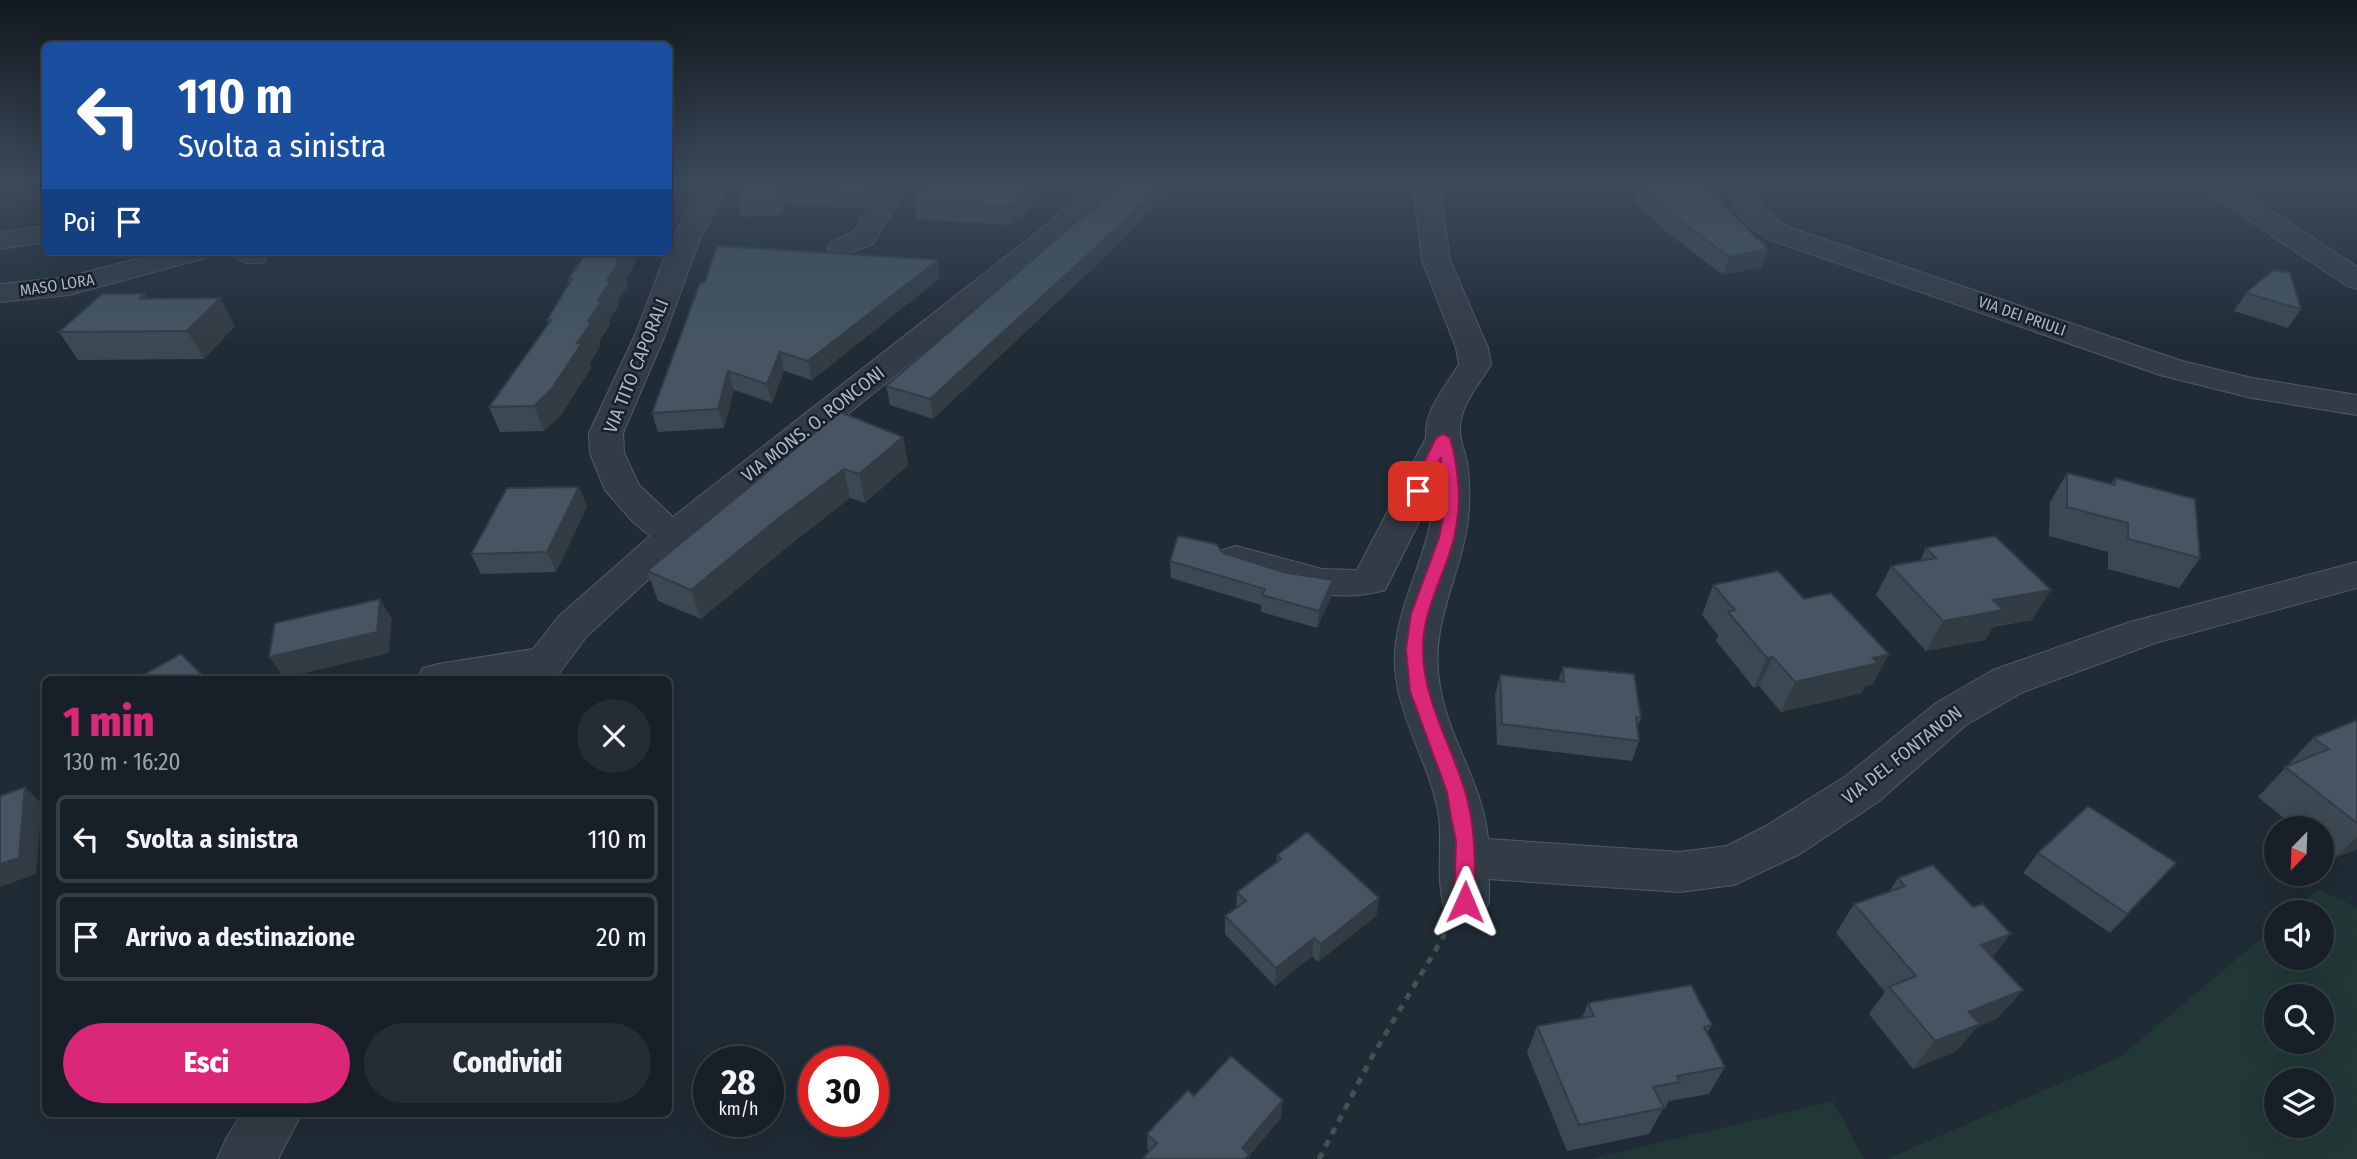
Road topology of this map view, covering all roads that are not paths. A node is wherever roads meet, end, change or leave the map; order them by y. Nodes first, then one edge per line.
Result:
1 (32, 236) edge
2 (688, 236) edge
3 (864, 236) edge
4 (1050, 236) edge
5 (1433, 236) edge
6 (1786, 236) edge
7 (2292, 236) edge
8 (0, 241) edge
9 (841, 248) dead end
10 (180, 256) edge
11 (2357, 279) edge
12 (0, 293) edge
13 (2352, 404) edge
14 (1443, 438) junction
15 (673, 536) junction
16 (1236, 559) edge
17 (2357, 575) edge
18 (538, 671) edge
19 (476, 676) edge
20 (1483, 859) dead end
21 (1465, 902) road end
22 (272, 1117) edge
23 (246, 1159) edge

1 - 8 street
2 - 15 street, VIA TITO CAPORALI
3 - 9 street
4 - 15 street, VIA MONS. O. RONCONI
5 - 14 street
6 - 13 street, VIA DEI PRIULI
7 - 11 street
10 - 12 street, MASO LORA
14 - 16 street
14 - 21 street
15 - 18 street, VIA MONS. O. RONCONI
17 - 20 street, VIA DEL FONTANON
18 - 19 street
22 - 23 street

